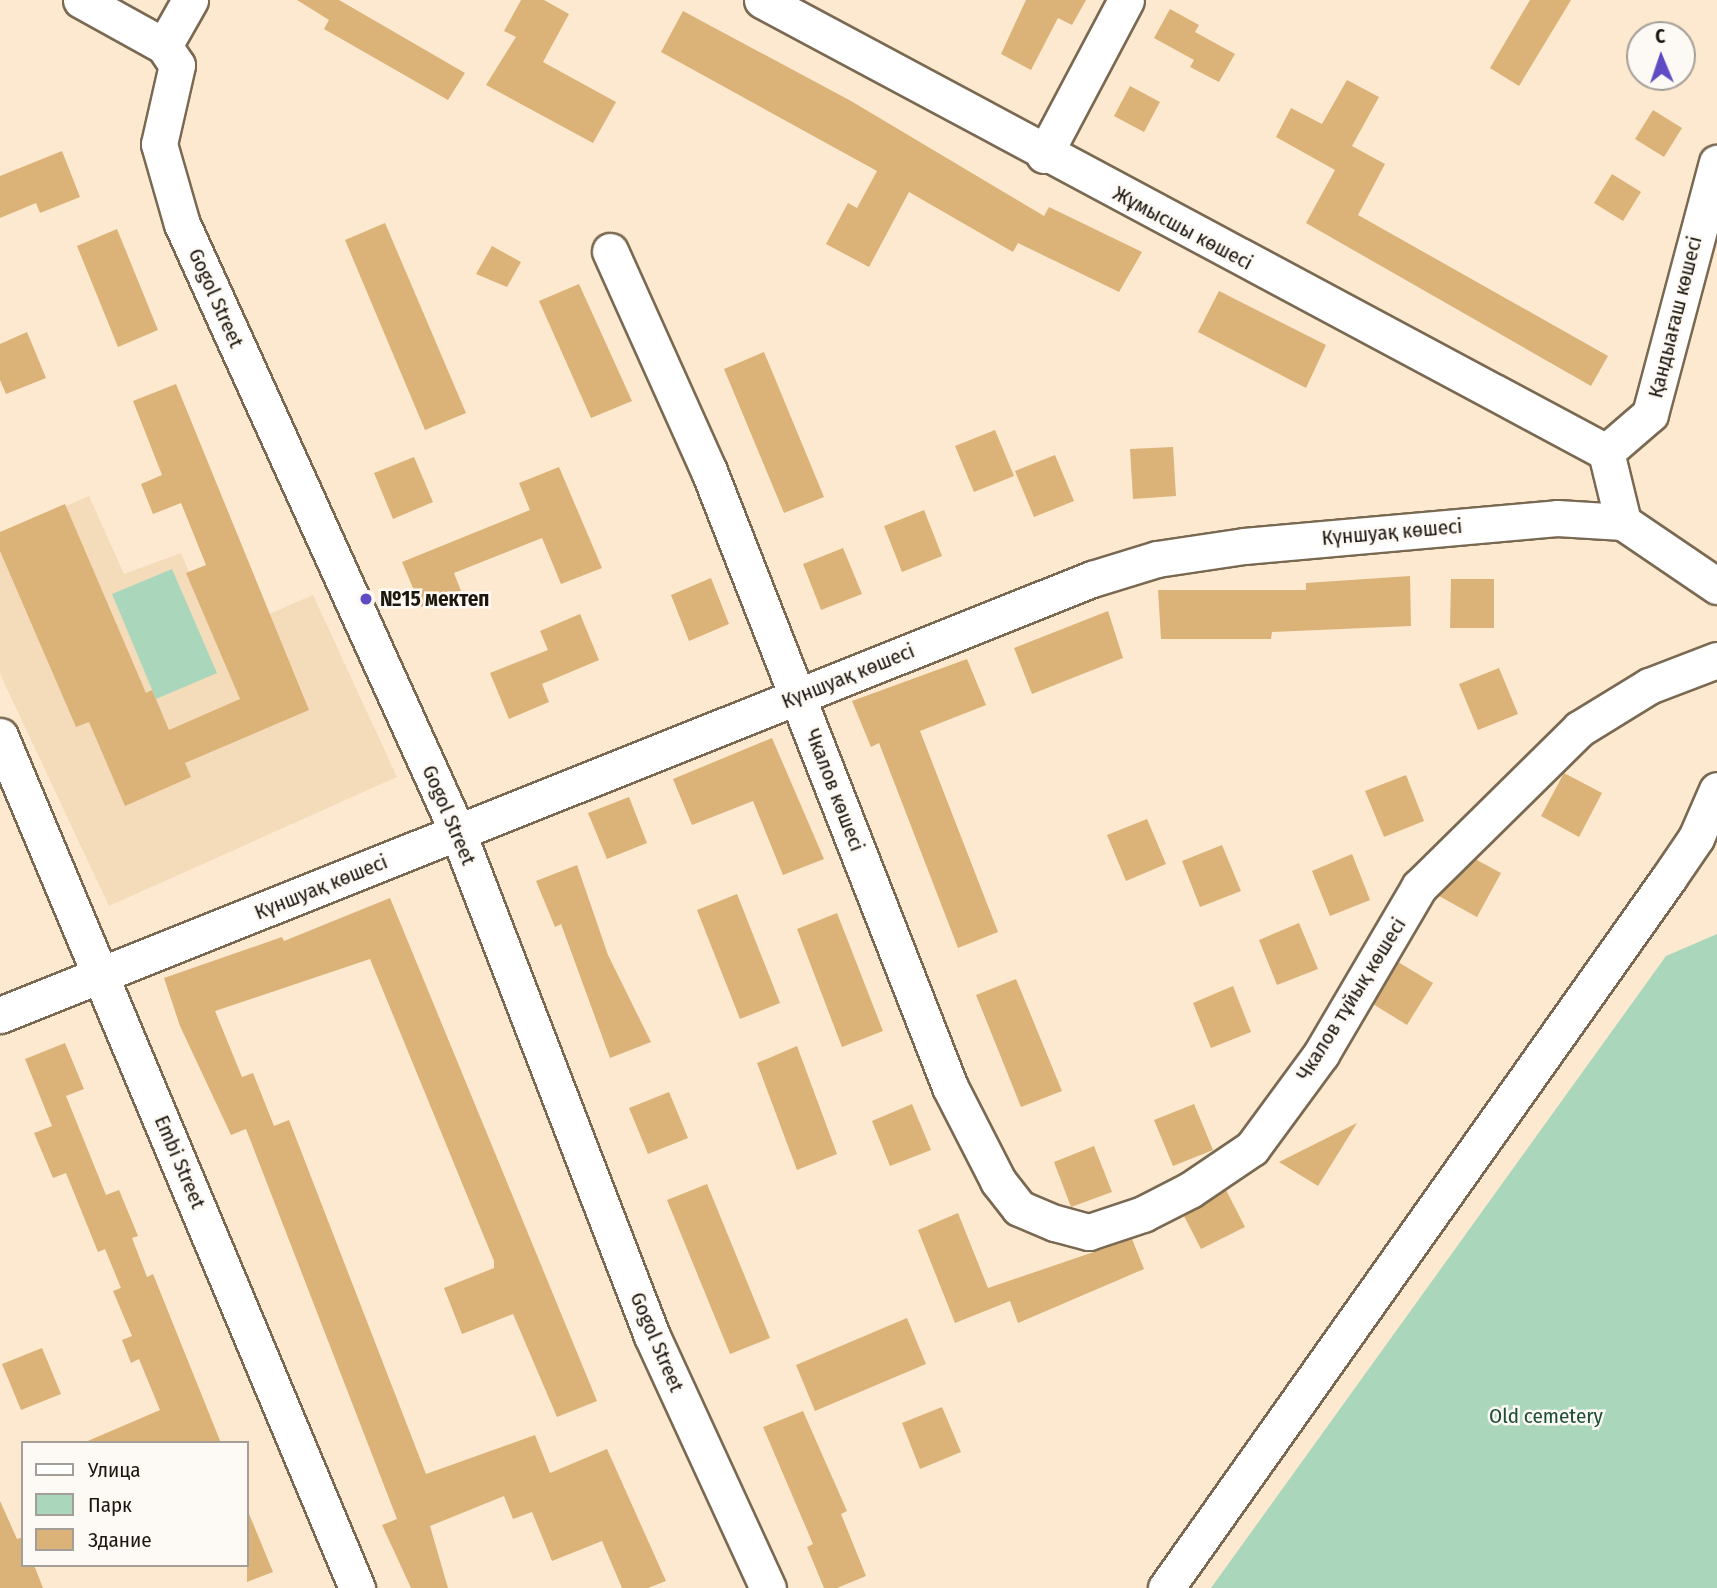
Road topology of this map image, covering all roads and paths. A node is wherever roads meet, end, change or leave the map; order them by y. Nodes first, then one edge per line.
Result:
1 (81, 0) edge
2 (190, 0) edge
3 (762, 0) edge
4 (1126, 0) edge
5 (171, 56) junction
6 (1044, 155) junction
7 (1717, 164) edge
8 (610, 251) dead end
9 (1606, 452) junction
10 (1623, 522) junction
11 (1717, 586) edge
12 (1717, 660) edge
13 (799, 695) junction
14 (0, 736) edge
15 (1717, 790) edge
16 (458, 832) junction
17 (102, 975) junction
18 (0, 1015) edge
19 (1019, 1208) joint
20 (357, 1588) edge
21 (768, 1588) edge
22 (1166, 1588) edge

1 - 5 street
2 - 5 street, Gogol Street
3 - 6 street, Жұмысшы көшесі
4 - 6 street
5 - 16 street, Gogol Street
6 - 9 street, Жұмысшы көшесі
7 - 9 street, Қандыағаш көшесі
8 - 13 street, Чкалов көшесі
9 - 10 street
10 - 11 street
10 - 13 street, Күншуақ көшесі
12 - 19 street, Чкалов тұйық көшесі
13 - 16 street, Күншуақ көшесі
13 - 19 street, Чкалов көшесі
14 - 17 street, Embi Street
15 - 22 street
16 - 17 street, Күншуақ көшесі
16 - 21 street, Gogol Street
17 - 18 street, Күншуақ көшесі
17 - 20 street, Embi Street

